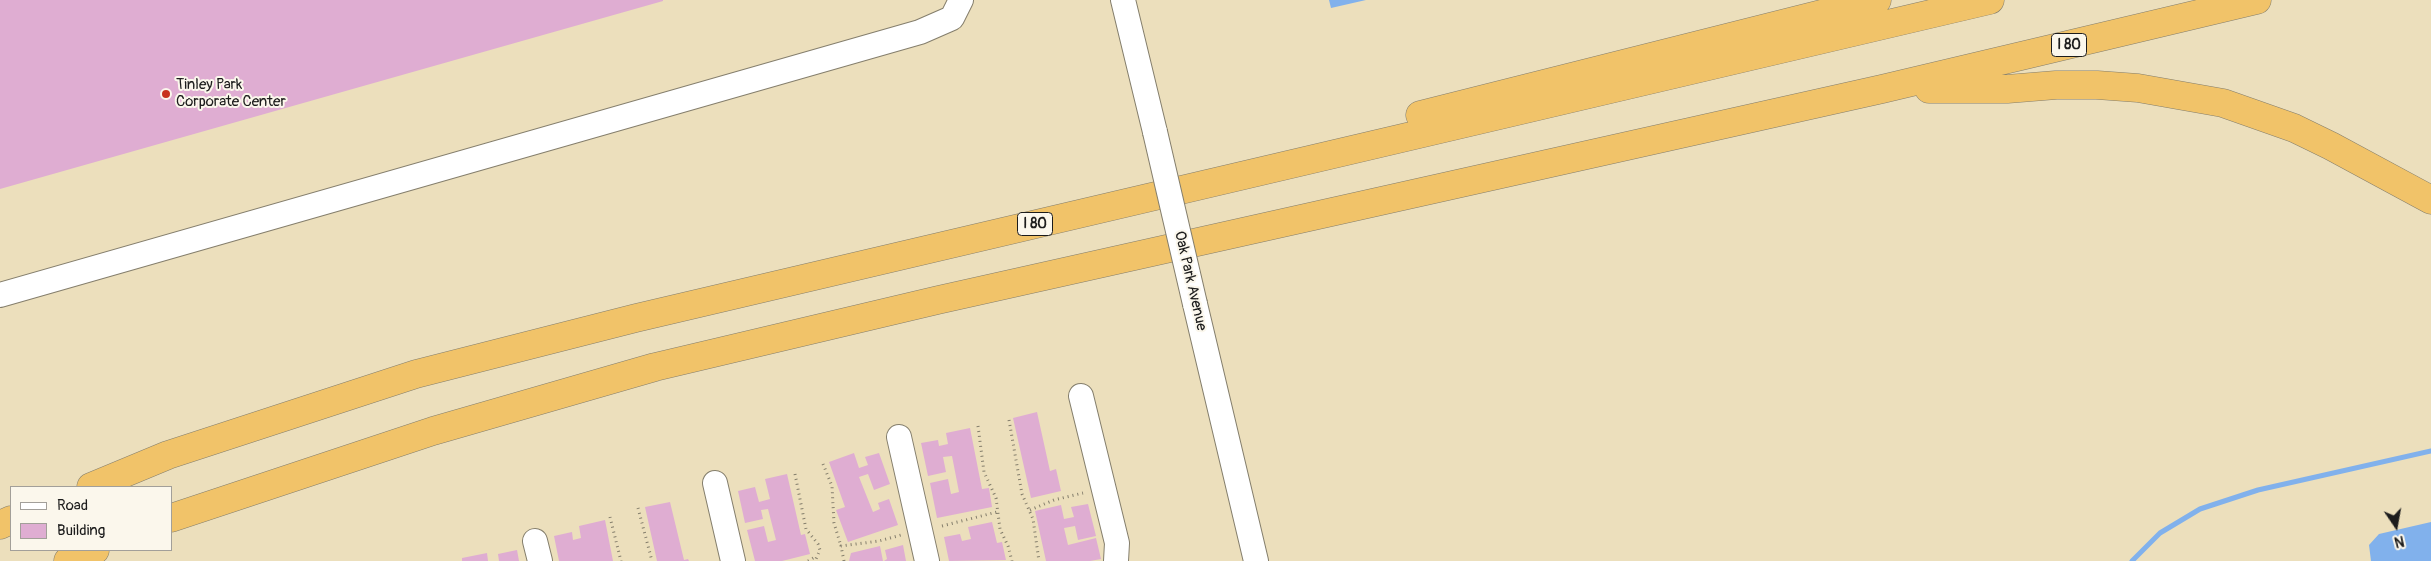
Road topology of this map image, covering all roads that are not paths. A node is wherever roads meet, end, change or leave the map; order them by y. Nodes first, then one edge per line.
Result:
1 (961, 0) edge
2 (1123, 0) edge
3 (1877, 0) edge
4 (1990, 0) edge
5 (2256, 0) edge
6 (1882, 89) junction
7 (1205, 185) junction
8 (2431, 200) edge
9 (0, 295) edge
10 (1081, 396) dead end
11 (899, 437) dead end
12 (716, 483) dead end
13 (93, 486) edge
14 (172, 518) edge
15 (93, 551) edge
16 (68, 561) edge
17 (733, 561) edge
18 (927, 561) edge
19 (1116, 561) edge
20 (1256, 561) edge

1 - 9 street
2 - 20 street, Oak Park Avenue, bridge
3 - 7 highway
4 - 7 highway, I 80
5 - 6 highway, I 80
6 - 8 highway
6 - 14 highway, I 80
7 - 13 highway, I 80
10 - 19 street
11 - 18 street
12 - 17 street
15 - 16 highway

